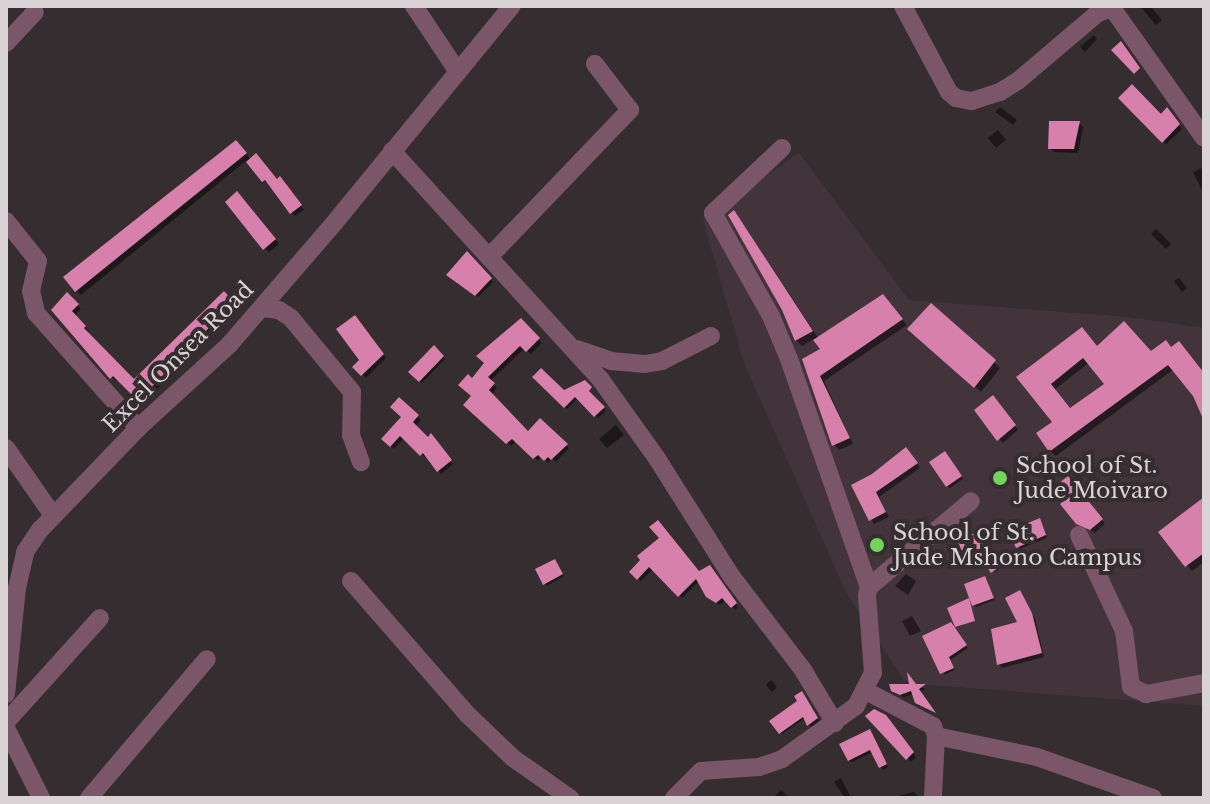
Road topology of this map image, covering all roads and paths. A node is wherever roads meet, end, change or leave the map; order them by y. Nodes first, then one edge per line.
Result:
1 (414, 6) edge
2 (512, 6) edge
3 (903, 6) edge
4 (1113, 7) edge
5 (35, 12) dead end
6 (6, 43) edge
7 (595, 64) dead end
8 (458, 72) junction
9 (1204, 138) edge
10 (782, 148) dead end
11 (392, 151) junction
12 (6, 221) edge
13 (489, 257) junction
14 (262, 308) junction
15 (711, 336) dead end
16 (574, 348) junction
17 (138, 428) junction
18 (6, 448) edge
19 (361, 462) dead end
20 (971, 501) dead end
21 (52, 514) junction
22 (1079, 535) dead end
23 (351, 581) dead end
24 (869, 587) junction
25 (100, 618) dead end
26 (207, 659) dead end
27 (1204, 683) edge
28 (866, 691) junction
29 (6, 694) edge
30 (835, 723) junction
31 (6, 725) edge
32 (936, 736) junction
33 (41, 798) edge
34 (89, 798) edge
35 (570, 798) edge
36 (674, 798) edge
37 (933, 798) edge
38 (1153, 798) edge

1 - 8 street
2 - 8 street, Excel Onsea Road
3 - 4 street
4 - 9 street
5 - 6 street
7 - 13 street
8 - 11 street, Excel Onsea Road
10 - 24 street
11 - 13 street
11 - 14 street, Excel Onsea Road
12 - 17 street
13 - 16 street
14 - 17 street, Excel Onsea Road
14 - 19 street
15 - 16 street
16 - 30 street
17 - 21 street, Excel Onsea Road
18 - 21 street
20 - 24 street
21 - 29 street, Excel Onsea Road
22 - 27 street
23 - 35 street
24 - 28 street
25 - 31 street
26 - 34 street
28 - 30 street
28 - 32 street
30 - 36 street
31 - 33 street
32 - 37 street
32 - 38 street

